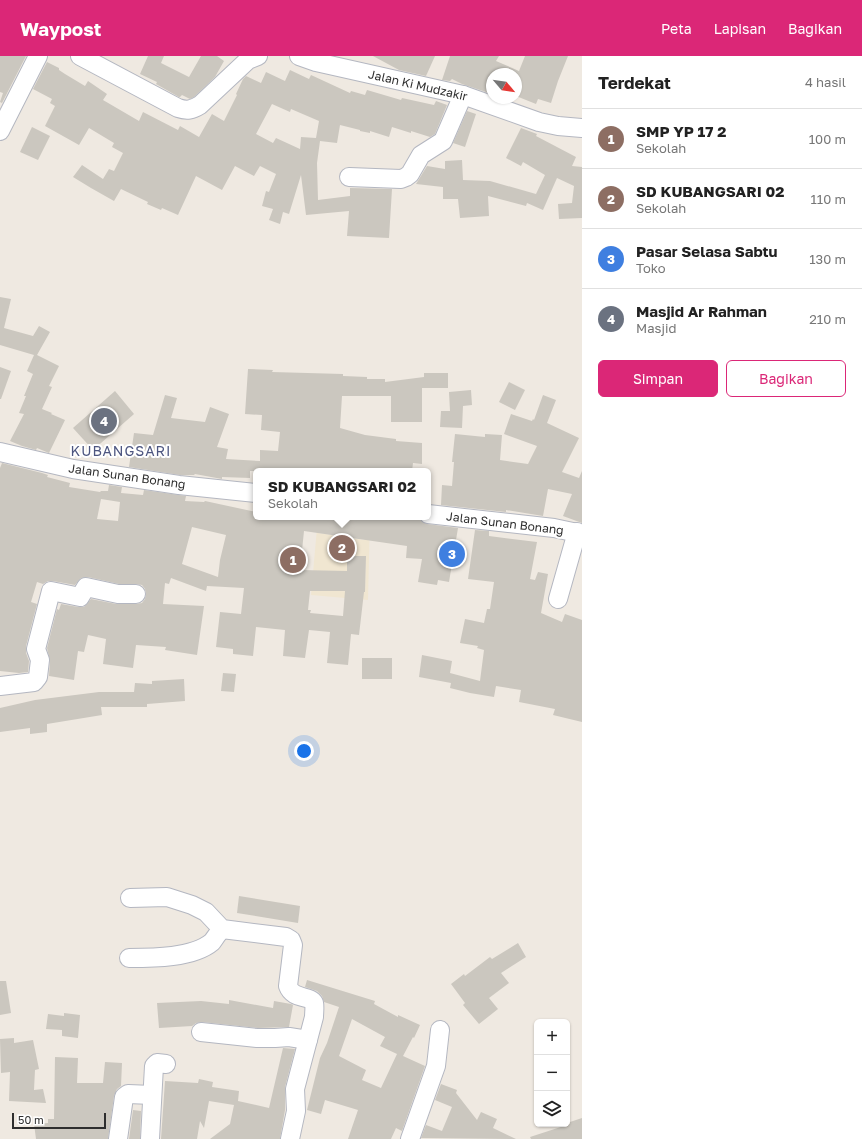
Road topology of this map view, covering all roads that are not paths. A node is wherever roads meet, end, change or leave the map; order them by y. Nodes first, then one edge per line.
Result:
1 (38, 56) edge
2 (80, 56) edge
3 (299, 56) edge
4 (250, 57) edge
5 (317, 59) edge
6 (463, 95) junction
7 (582, 128) edge
8 (0, 131) edge
9 (349, 177) dead end
10 (0, 452) edge
11 (253, 493) edge
12 (431, 514) edge
13 (580, 533) edge
14 (136, 594) dead end
15 (558, 599) dead end
16 (0, 686) edge
17 (130, 898) dead end
18 (222, 929) junction
19 (129, 958) dead end
20 (440, 1030) dead end
21 (201, 1032) dead end
22 (308, 1040) junction
23 (166, 1064) dead end
24 (152, 1095) junction
25 (118, 1139) edge
26 (150, 1139) edge
27 (290, 1139) edge
28 (410, 1139) edge

1 - 8 street
2 - 4 street
3 - 5 street, Jalan Ki Mudzakir
5 - 6 street, Jalan Ki Mudzakir
6 - 7 street, Jalan Ki Mudzakir
6 - 9 street
10 - 11 street, Jalan Sunan Bonang
12 - 13 street, Jalan Sunan Bonang
13 - 15 street
14 - 16 street
17 - 18 street
18 - 19 street
18 - 22 street
20 - 28 street
21 - 22 street
22 - 27 street
23 - 24 street
24 - 25 street
24 - 26 street

